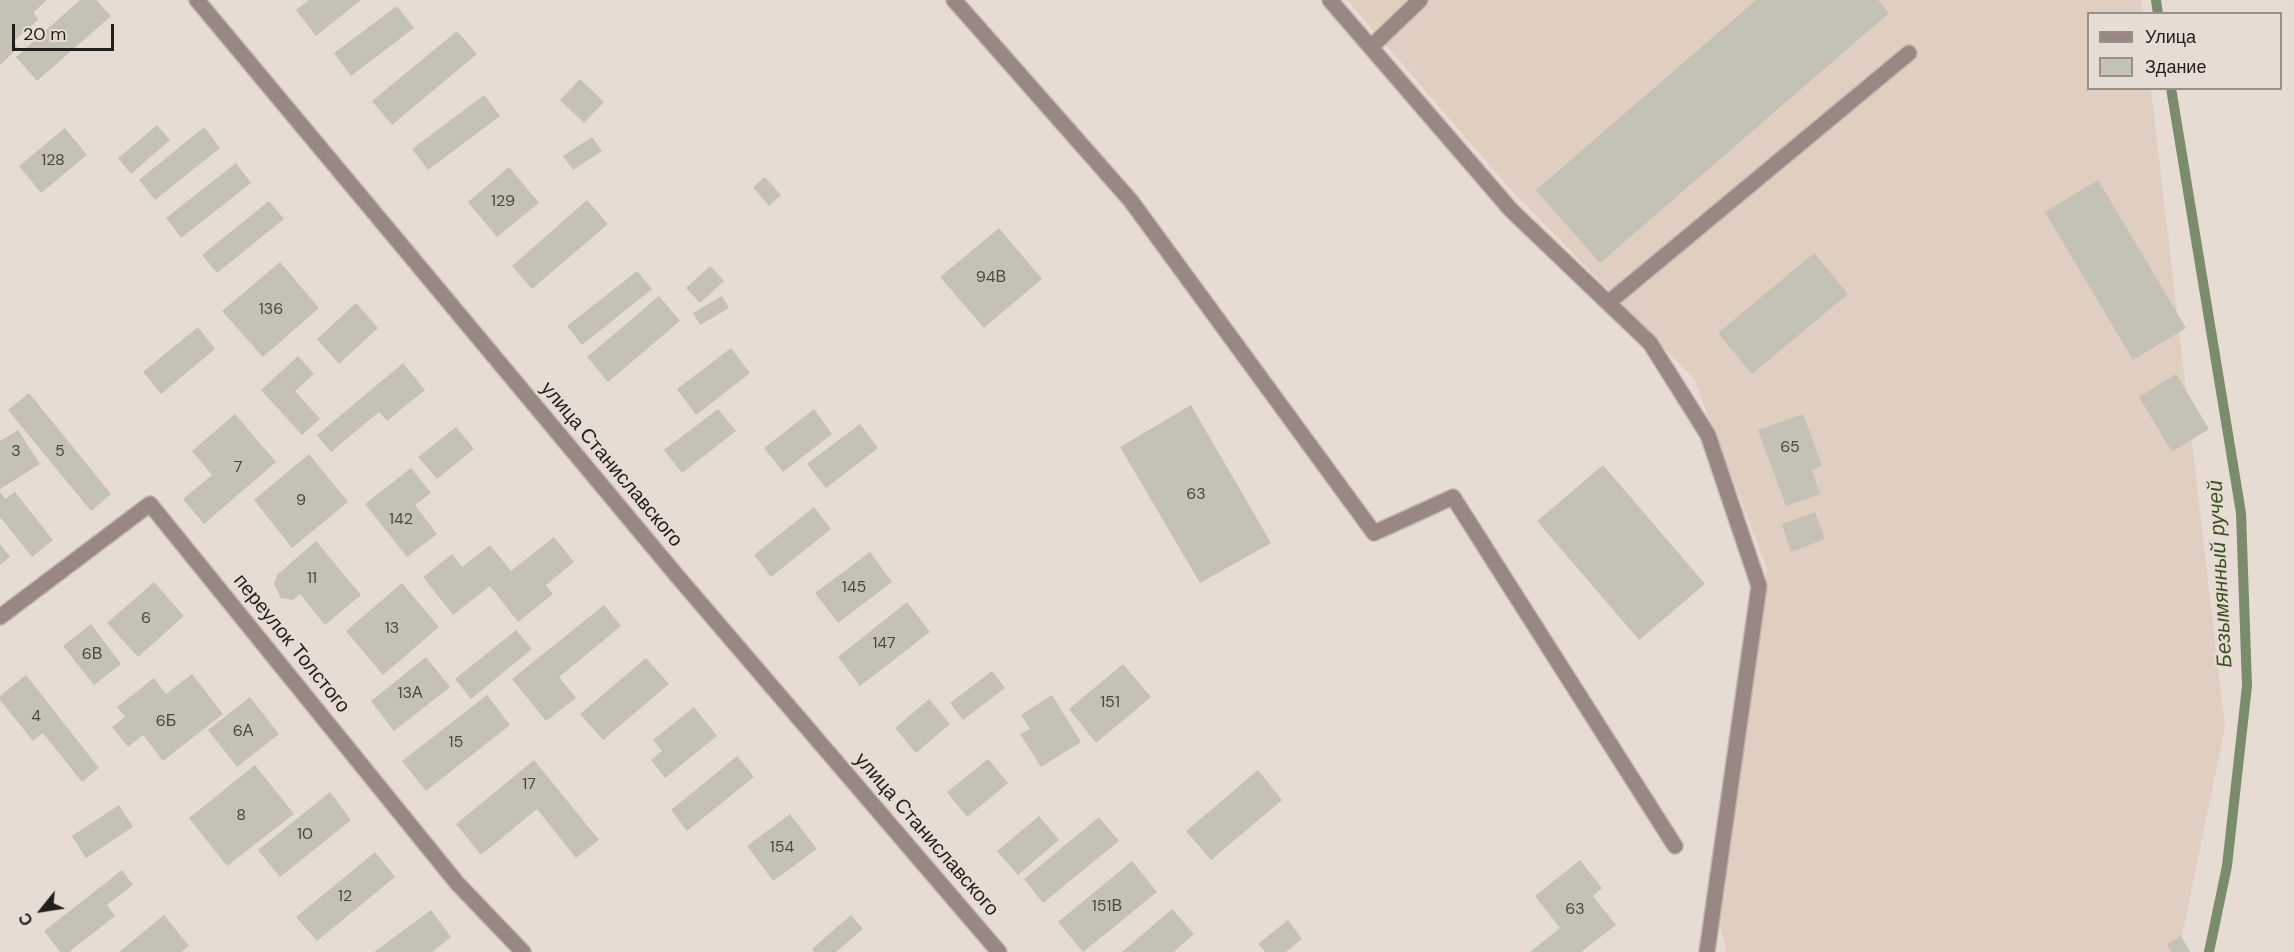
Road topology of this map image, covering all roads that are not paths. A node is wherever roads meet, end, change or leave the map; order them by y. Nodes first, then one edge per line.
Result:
1 (197, 0) edge
2 (954, 0) edge
3 (1330, 0) edge
4 (1420, 0) edge
5 (1371, 48) junction
6 (1909, 53) dead end
7 (1608, 303) junction
8 (0, 617) edge
9 (1675, 846) dead end
10 (523, 952) edge
11 (999, 952) edge
12 (1707, 952) edge

1 - 11 street, улица Станиславского
2 - 9 street
3 - 5 street
4 - 5 street
5 - 7 street
6 - 7 street
7 - 12 street
8 - 10 street, переулок Толстого

